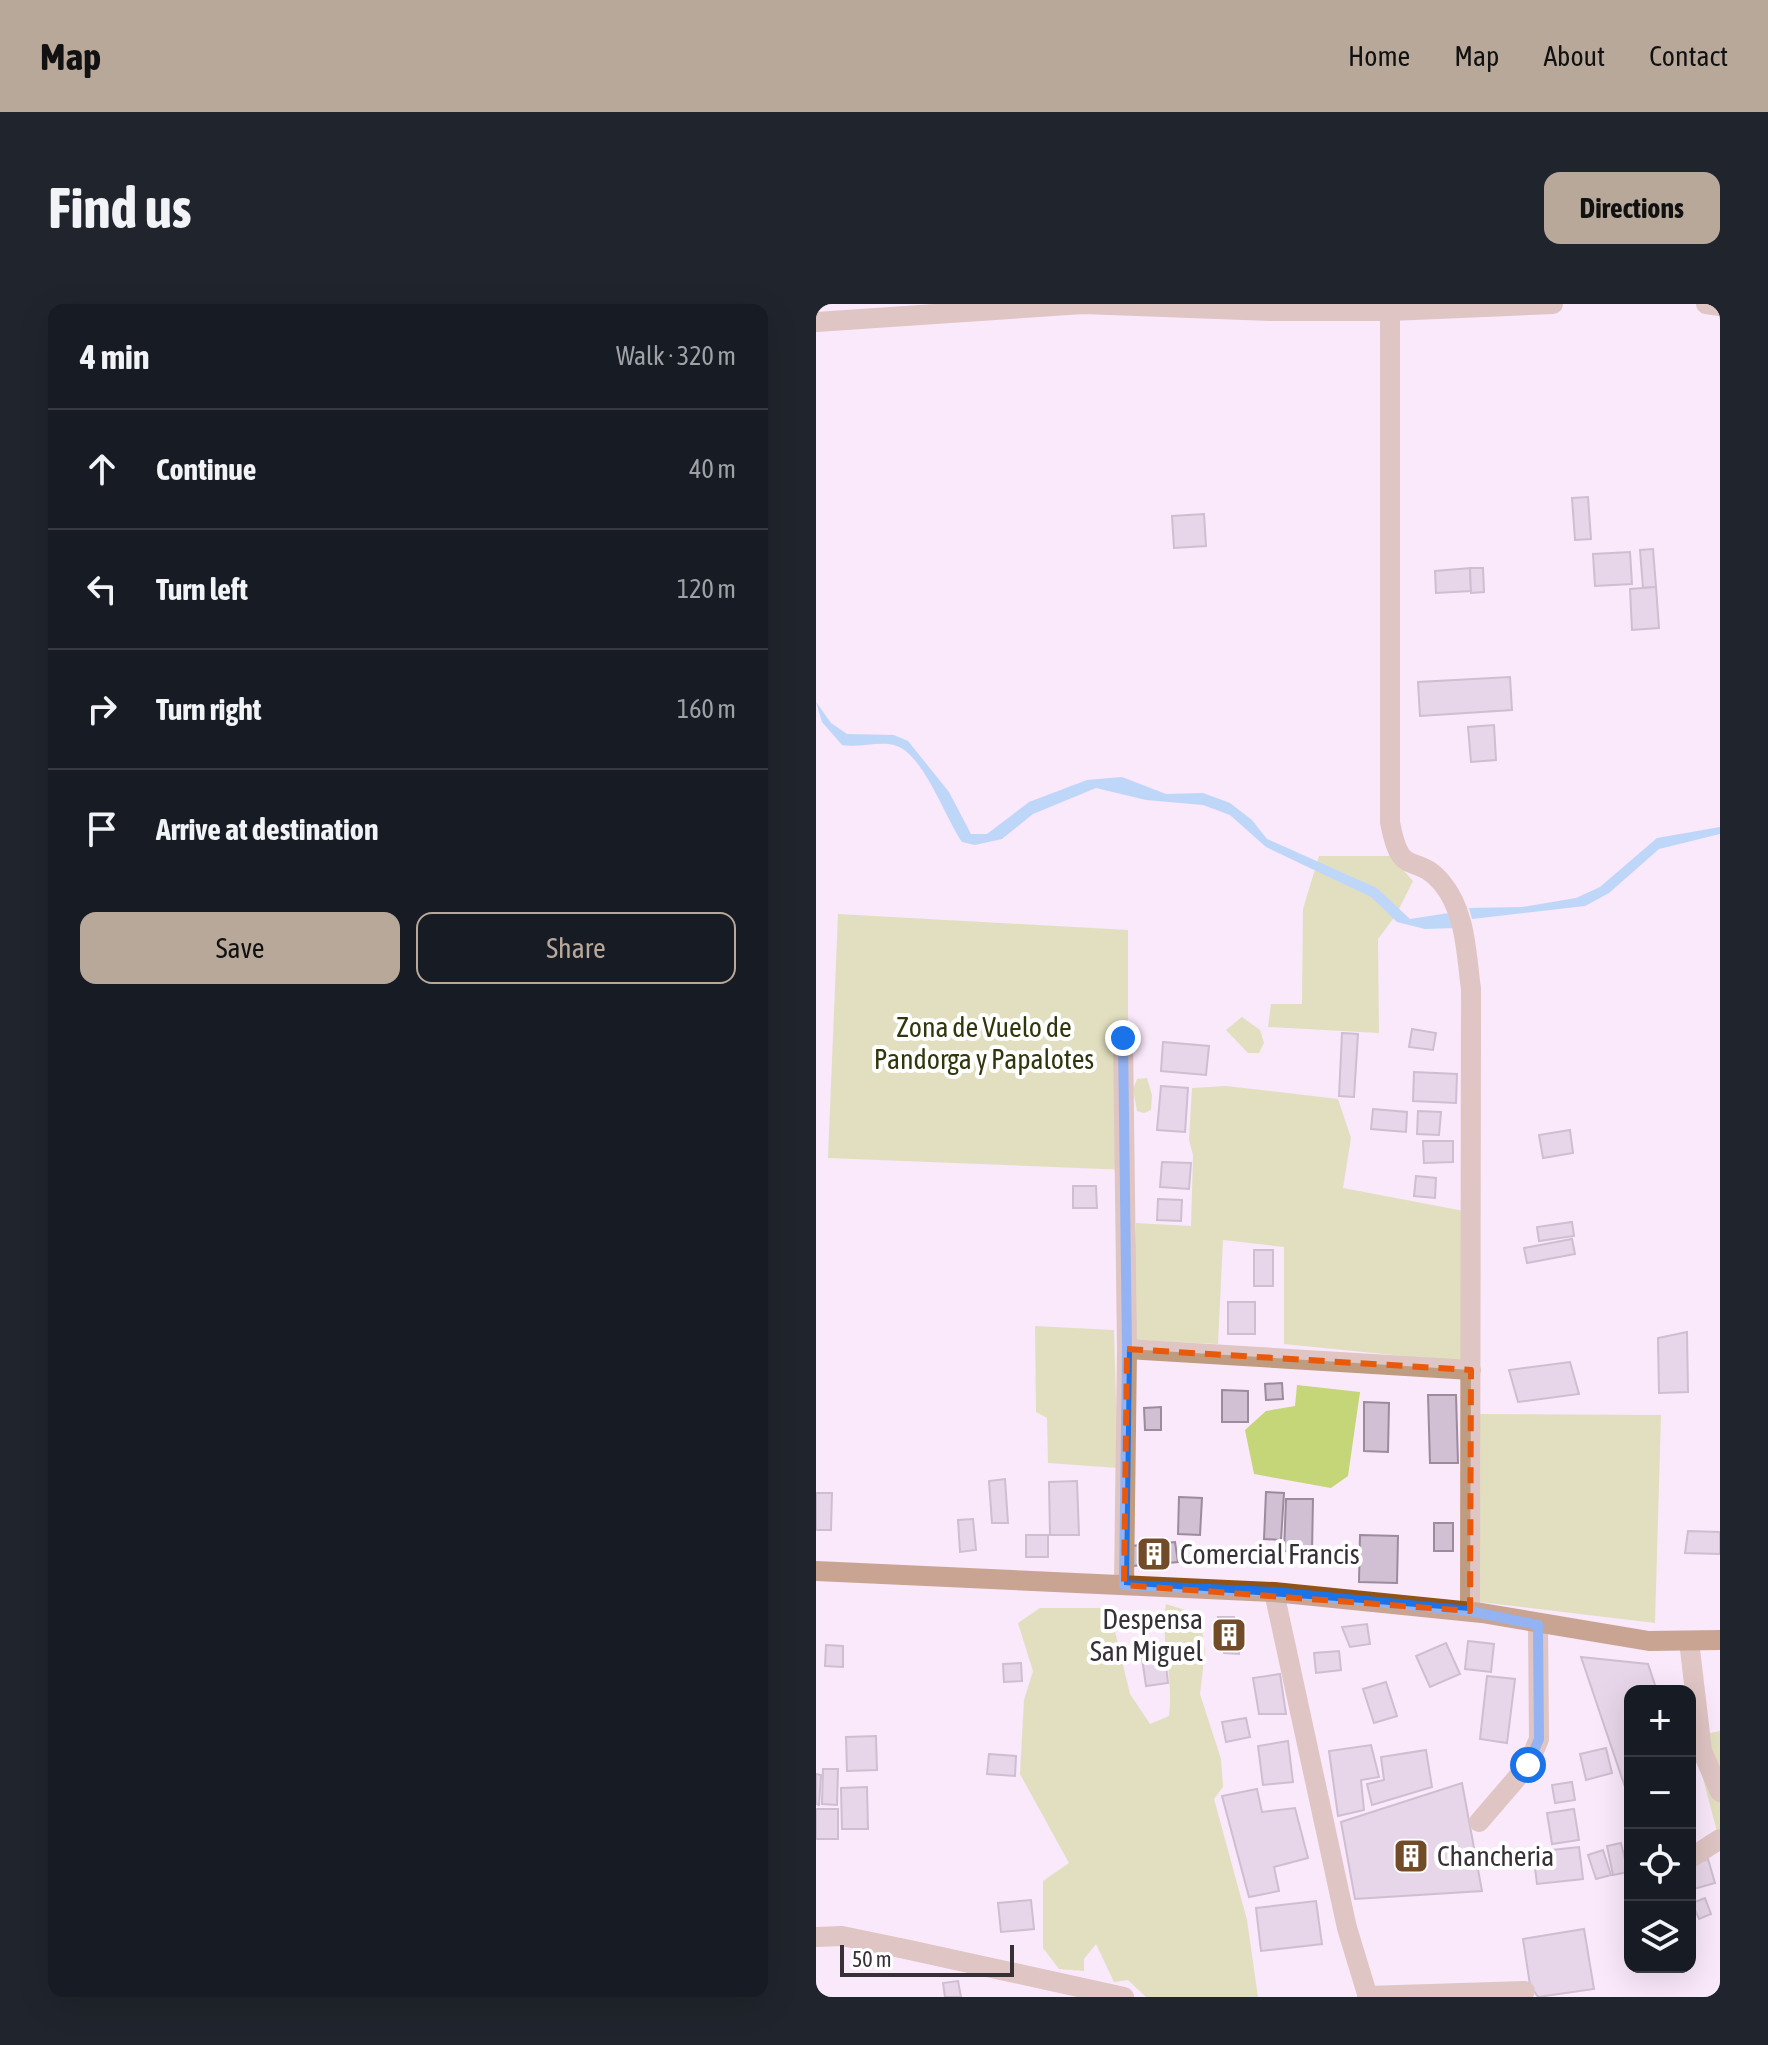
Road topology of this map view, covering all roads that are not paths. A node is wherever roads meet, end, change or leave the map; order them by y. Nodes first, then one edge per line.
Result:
1 (1083, 304) edge
2 (1553, 304) edge
3 (1706, 304) edge
4 (1720, 306) edge
5 (1271, 308) edge
6 (1390, 311) junction
7 (816, 322) edge
8 (1123, 1038) dead end
9 (1127, 1349) junction
10 (1471, 1370) junction
11 (816, 1571) edge
12 (1124, 1585) junction
13 (1274, 1592) junction
14 (1470, 1611) junction
15 (1538, 1625) junction
16 (1720, 1640) edge
17 (1689, 1641) junction
18 (1720, 1792) edge
19 (1479, 1822) dead end
20 (1720, 1839) edge
21 (1696, 1854) edge
22 (816, 1937) edge
23 (1525, 1991) dead end
24 (1368, 1996) edge
25 (1124, 1997) edge

1 - 5 street
1 - 7 street
2 - 6 street
3 - 4 street
5 - 6 street
6 - 10 street
8 - 9 street
9 - 10 street
9 - 12 street
10 - 14 street
11 - 12 main road
12 - 13 main road
13 - 14 main road
13 - 24 street
14 - 15 main road
15 - 17 main road
15 - 19 street
16 - 17 main road
17 - 18 street
20 - 21 street
22 - 25 street
23 - 24 street

